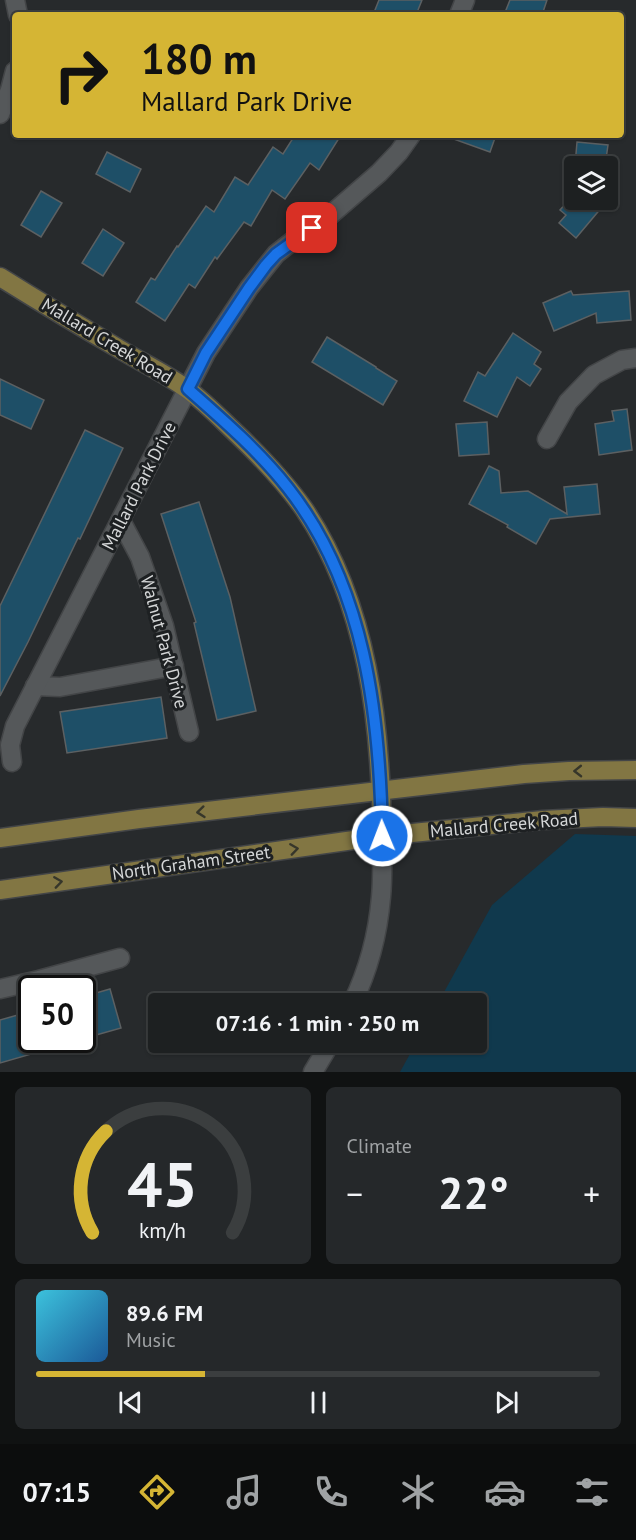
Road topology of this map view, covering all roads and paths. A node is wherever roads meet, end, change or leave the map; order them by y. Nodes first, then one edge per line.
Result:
1 (12, 82) edge
2 (0, 114) edge
3 (409, 138) edge
4 (0, 277) edge
5 (636, 358) edge
6 (188, 389) junction
7 (547, 440) dead end
8 (121, 521) junction
9 (174, 666) junction
10 (35, 686) junction
11 (189, 732) dead end
12 (12, 762) dead end
13 (636, 770) edge
14 (381, 790) junction
15 (636, 818) edge
16 (382, 836) junction
17 (0, 838) edge
18 (0, 890) edge
19 (120, 958) dead end
20 (0, 989) edge
21 (357, 993) edge
22 (324, 1053) edge
23 (313, 1072) edge

1 - 2 street
3 - 6 street, Mallard Park Drive
4 - 6 main road, Mallard Creek Road
5 - 7 street
6 - 8 street, Mallard Park Drive
6 - 14 main road, Mallard Creek Road
8 - 9 street, Walnut Park Drive
8 - 10 street, Mallard Park Drive
9 - 10 street
9 - 11 street, Walnut Park Drive
10 - 12 street, Mallard Park Drive
13 -> 14 main road
14 - 16 main road, Mallard Creek Road
14 -> 17 main road
15 - 16 main road, Mallard Creek Road
18 -> 16 main road, North Graham Street
16 - 21 street
19 - 20 street
22 - 23 street

